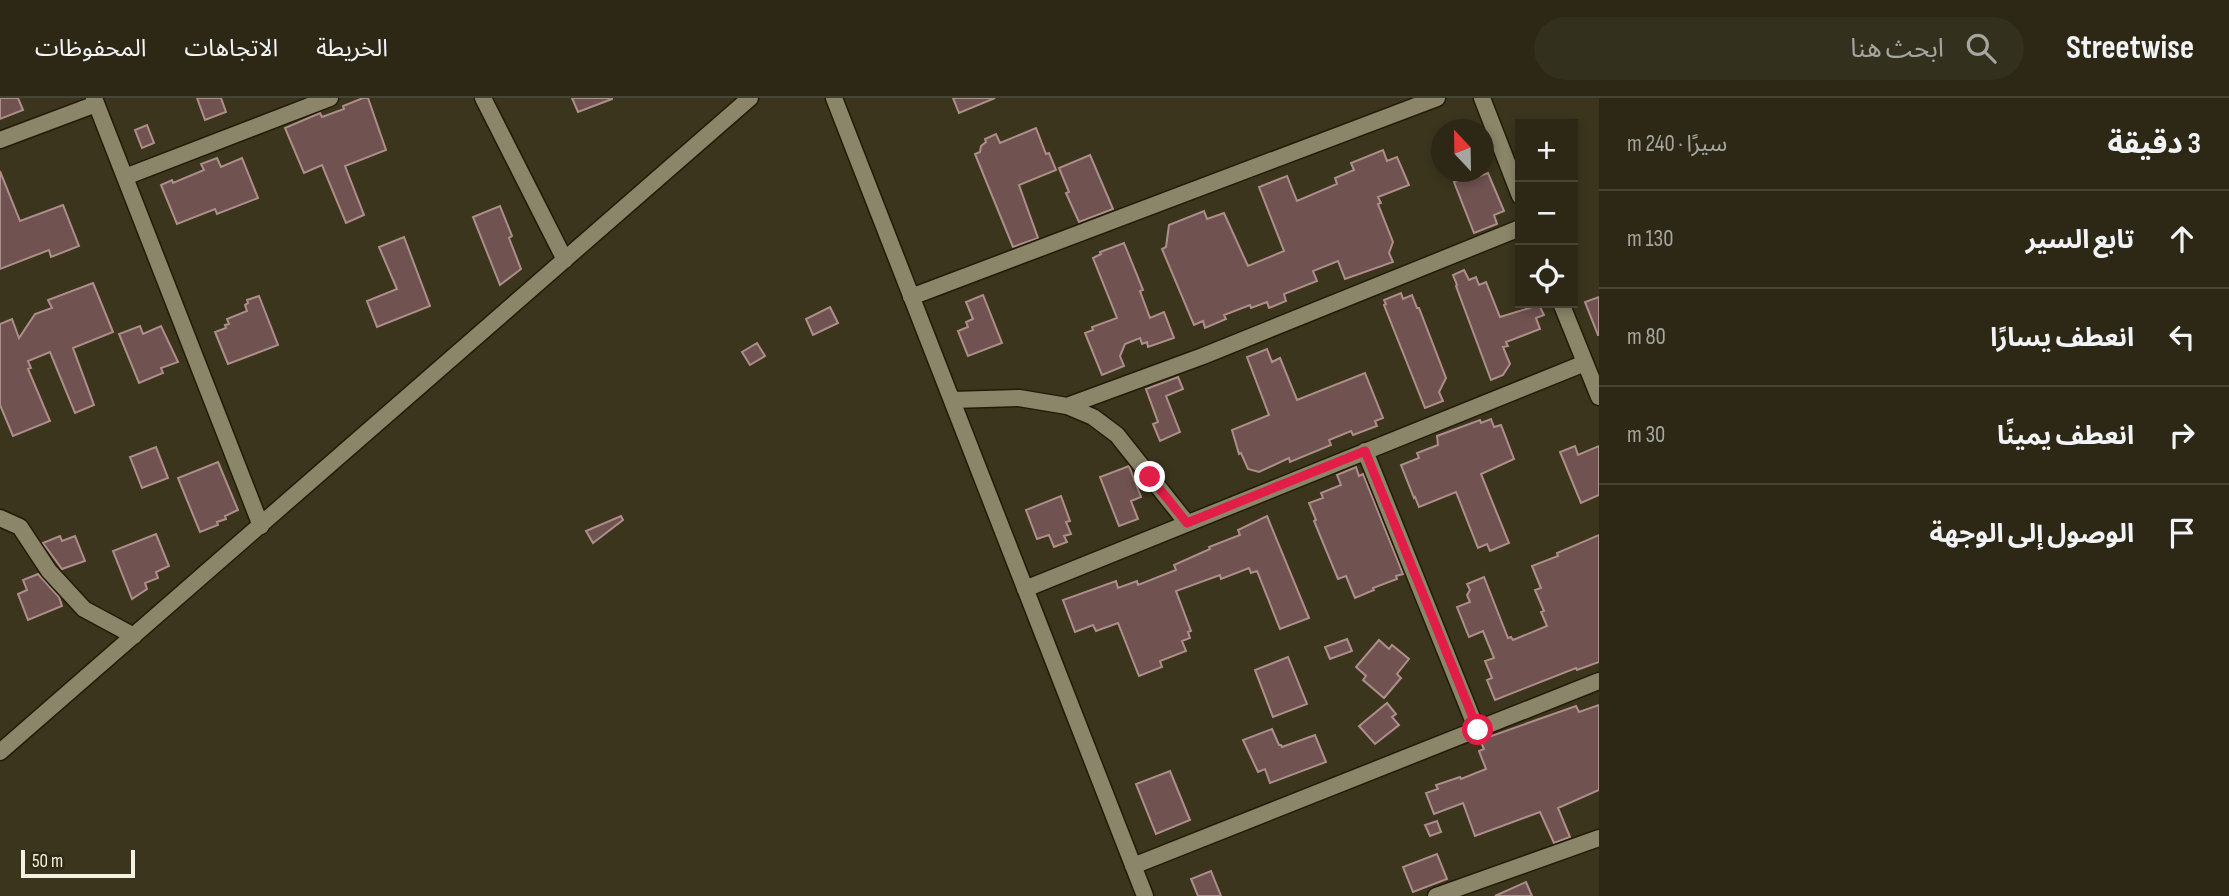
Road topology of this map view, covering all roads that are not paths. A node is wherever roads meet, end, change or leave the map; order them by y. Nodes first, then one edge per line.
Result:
1 (330, 98) edge
2 (483, 98) edge
3 (750, 98) edge
4 (834, 98) edge
5 (1437, 98) edge
6 (1482, 98) edge
7 (95, 101) edge
8 (0, 140) edge
9 (125, 177) junction
10 (1515, 183) edge
11 (1515, 230) edge
12 (565, 260) junction
13 (911, 297) junction
14 (1564, 308) edge
15 (1585, 363) junction
16 (1599, 397) edge
17 (952, 400) junction
18 (1068, 406) junction
19 (1365, 451) junction
20 (0, 518) edge
21 (1187, 523) junction
22 (261, 526) junction
23 (1025, 589) junction
24 (134, 636) junction
25 (1599, 681) edge
26 (1478, 730) junction
27 (0, 752) edge
28 (1599, 838) edge
29 (1133, 866) junction
30 (1144, 896) edge
31 (1436, 896) edge

1 - 9 street
2 - 12 street
3 - 12 street
4 - 13 street
5 - 13 street
6 - 10 street
7 - 8 street
7 - 9 street
9 - 22 street
11 - 18 street
12 - 22 street
13 - 17 street
14 - 15 street
15 - 16 street
15 - 19 street
17 - 18 street
17 - 23 street
18 - 21 street
19 - 21 street
19 - 26 street
20 - 24 street
21 - 23 street
22 - 24 street
23 - 29 street
24 - 27 street
25 - 26 street
26 - 29 street
28 - 31 street
29 - 30 street

